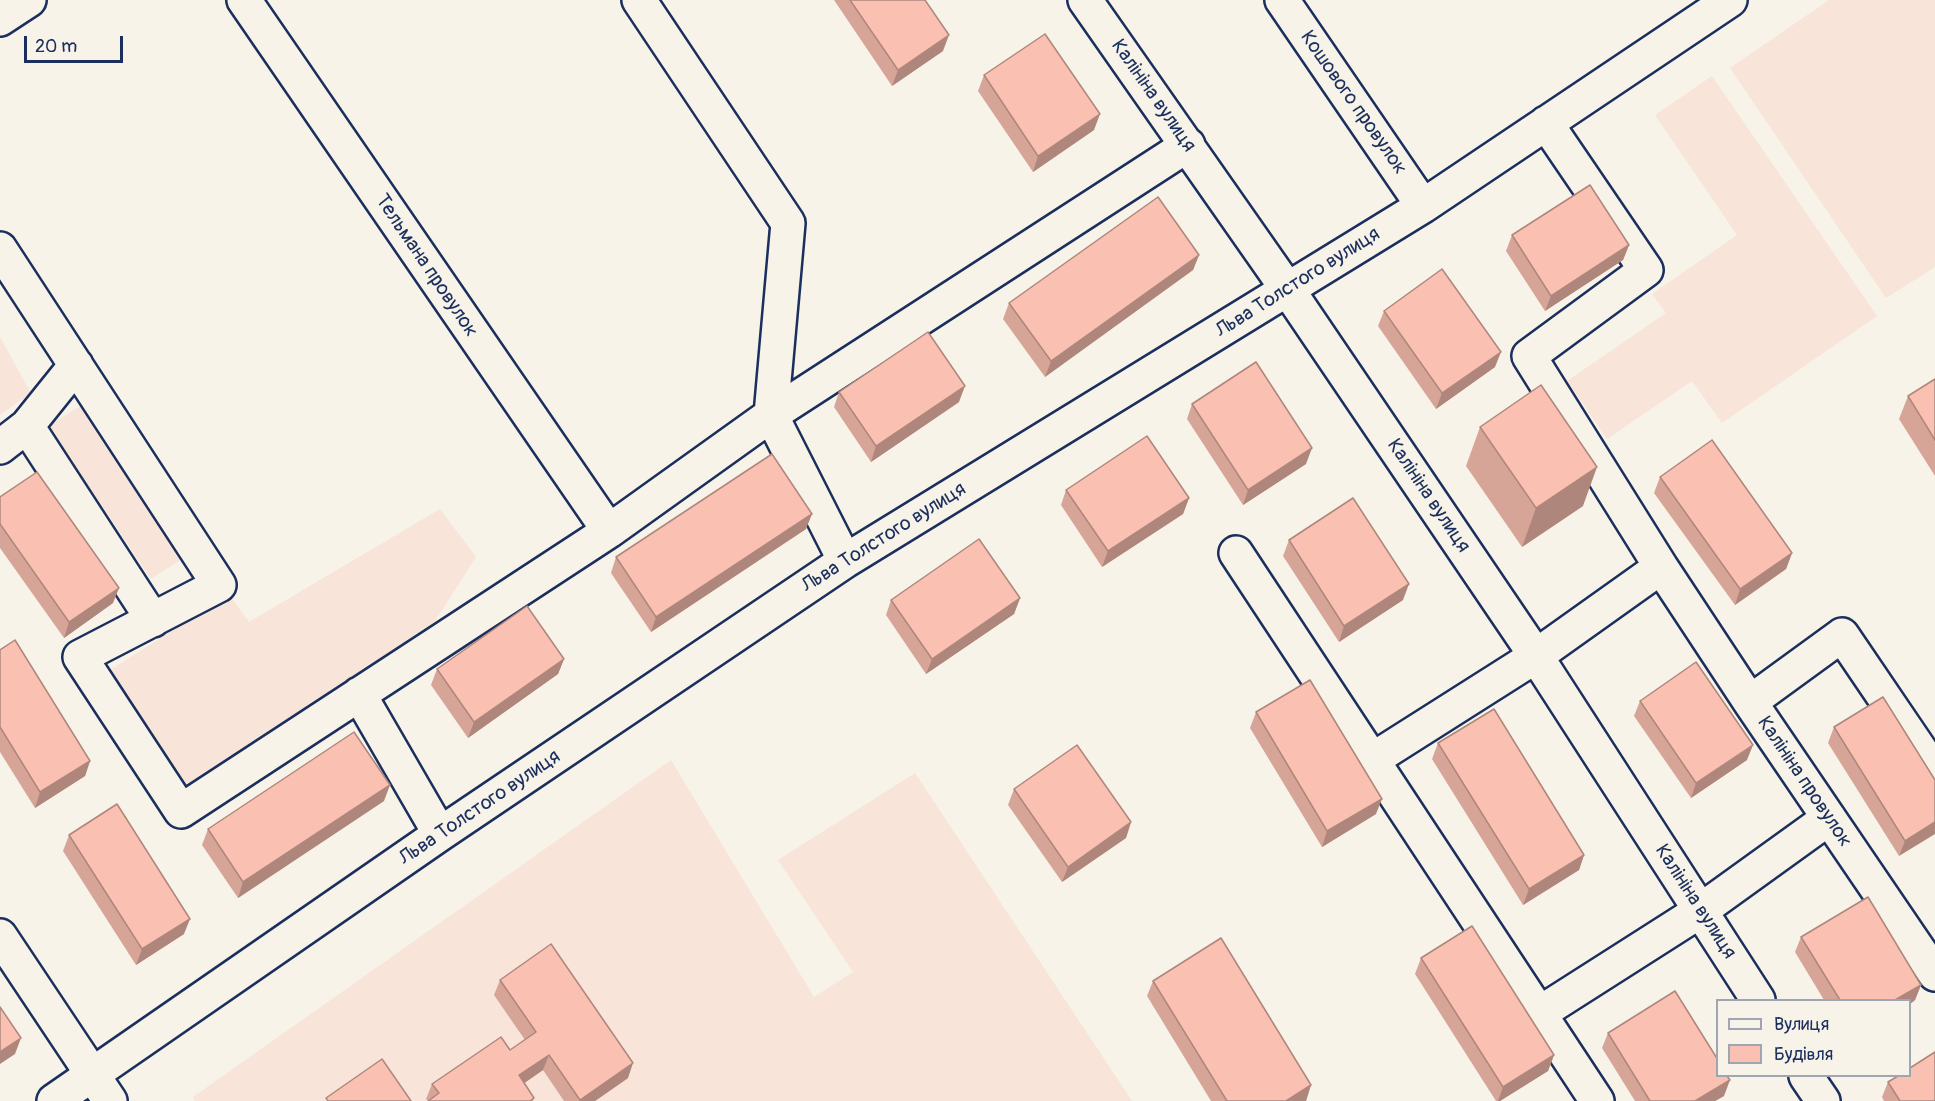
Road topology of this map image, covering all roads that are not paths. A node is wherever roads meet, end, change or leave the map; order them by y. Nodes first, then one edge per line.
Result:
1 (28, 0) edge
2 (244, 0) edge
3 (639, 0) edge
4 (1085, 0) edge
5 (1282, 0) edge
6 (1730, 0) edge
7 (0, 19) edge
8 (1546, 123) junction
9 (1188, 145) junction
10 (1423, 206) junction
11 (0, 249) edge
12 (1288, 290) junction
13 (76, 365) junction
14 (771, 415) junction
15 (27, 426) junction
16 (0, 447) edge
17 (609, 531) junction
18 (1236, 553) dead end
19 (845, 561) junction
20 (1661, 567) junction
21 (153, 620) junction
22 (1536, 656) junction
23 (358, 694) junction
24 (1750, 702) junction
25 (1372, 760) junction
26 (1935, 772) edge
27 (1829, 818) junction
28 (440, 834) junction
29 (1700, 910) junction
30 (0, 936) edge
31 (1935, 974) edge
32 (1757, 999) edge
33 (1540, 1013) junction
34 (92, 1074) junction
35 (1807, 1077) edge
36 (54, 1101) edge
37 (110, 1101) edge
38 (1598, 1101) edge
39 (1822, 1101) edge

1 - 7 street
2 - 17 street, Тельмана провулок
3 - 14 street
4 - 9 street, Калініна вулиця
5 - 10 street, Кошового провулок
6 - 8 street, Льва Толстого вулиця
8 - 10 street, Льва Толстого вулиця
8 - 20 street
9 - 12 street, Калініна вулиця
9 - 14 street
10 - 12 street, Льва Толстого вулиця
11 - 13 street
12 - 19 street, Льва Толстого вулиця
12 - 22 street, Калініна вулиця
13 - 15 street
13 - 21 street
14 - 17 street
14 - 19 street
15 - 16 street
15 - 21 street
17 - 23 street
18 - 25 street
19 - 28 street, Льва Толстого вулиця
20 - 22 street
20 - 24 street
21 - 23 street
22 - 25 street
22 - 29 street, Калініна вулиця
23 - 28 street
24 - 26 street, Калініна провулок
24 - 27 street, Калініна провулок
25 - 33 street
27 - 29 street
27 - 31 street, Калініна провулок
28 - 34 street, Льва Толстого вулиця
29 - 32 street, Калініна вулиця
29 - 33 street
30 - 34 street
33 - 38 street
34 - 36 street, Льва Толстого вулиця
34 - 37 street
35 - 39 street

